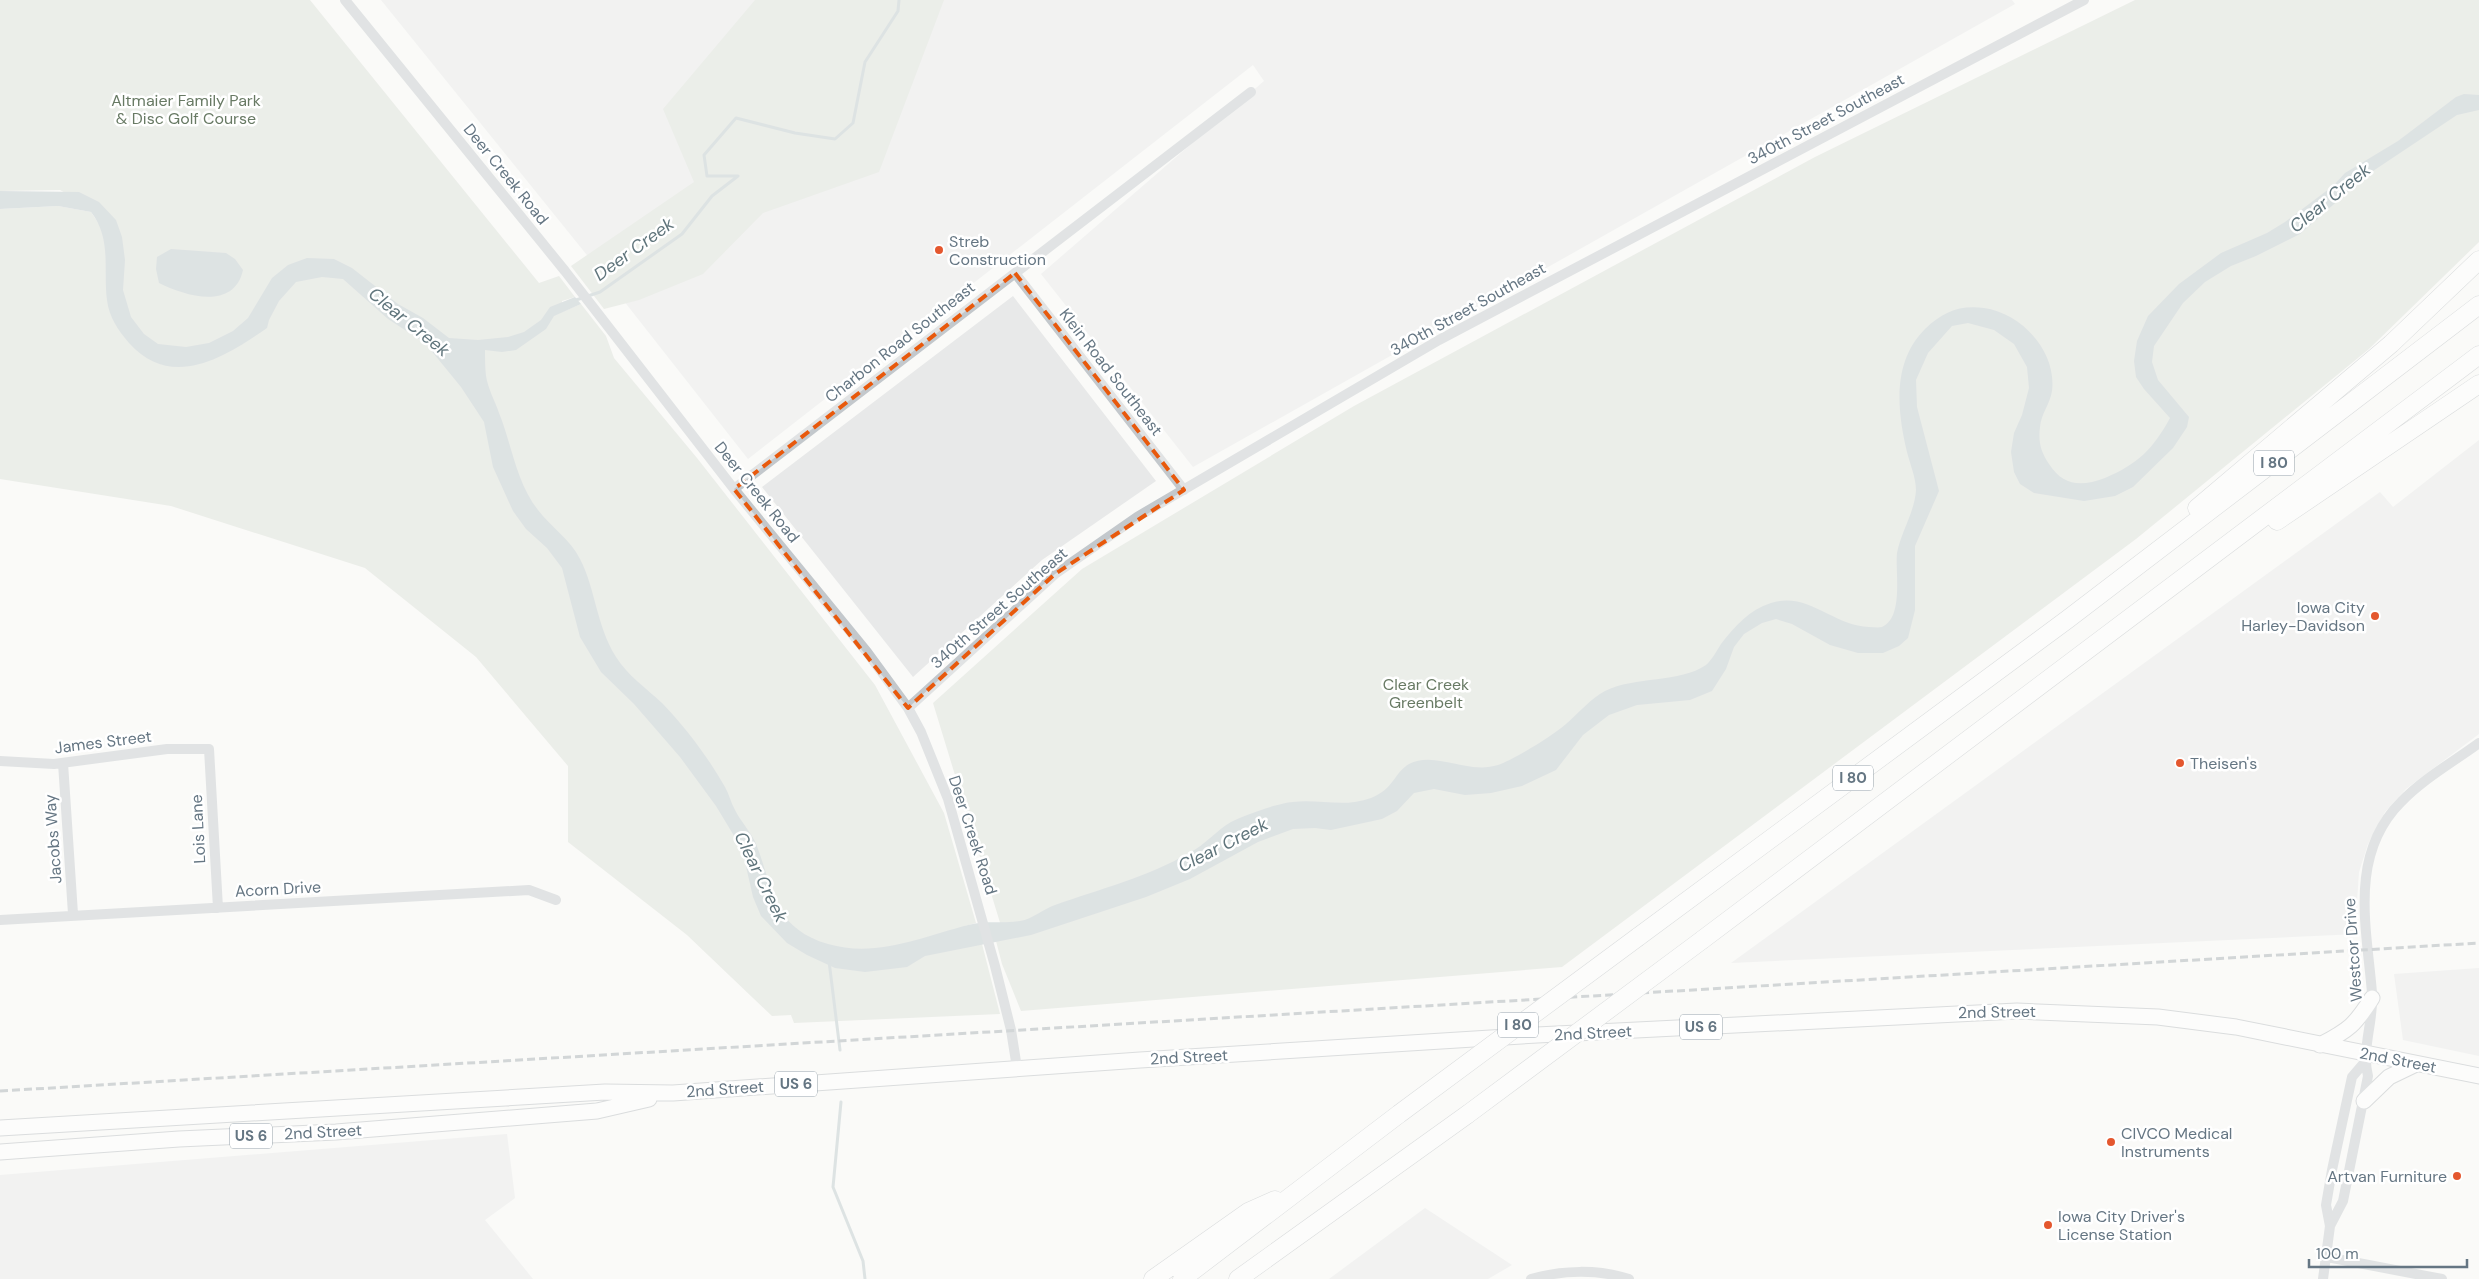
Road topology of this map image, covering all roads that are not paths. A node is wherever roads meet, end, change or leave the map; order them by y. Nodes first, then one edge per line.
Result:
1 (345, 0) edge
2 (2084, 0) edge
3 (1251, 92) dead end
4 (2479, 260) edge
5 (1015, 273) junction
6 (2479, 305) edge
7 (2479, 355) edge
8 (2479, 384) edge
9 (734, 488) junction
10 (1184, 490) junction
11 (2068, 619) junction
12 (2080, 654) junction
13 (908, 708) junction
14 (2479, 743) edge
15 (209, 748) joint
16 (0, 760) edge
17 (63, 763) junction
18 (556, 900) dead end
19 (218, 908) junction
20 (73, 914) junction
21 (0, 920) edge
22 (2372, 998) junction
23 (2320, 1044) junction
24 (2365, 1058) junction
25 (2416, 1064) junction
26 (1017, 1068) junction
27 (2479, 1076) edge
28 (673, 1093) junction
29 (2364, 1101) junction
30 (0, 1128) edge
31 (0, 1152) edge
32 (1306, 1186) junction
33 (2330, 1226) junction
34 (2327, 1256) junction
35 (1152, 1279) edge
36 (1182, 1279) edge
37 (1238, 1279) edge
38 (1530, 1279) edge
39 (1629, 1279) edge
40 (2322, 1279) edge
41 (2442, 1279) edge

1 - 9 street, Deer Creek Road
2 - 10 street, 340th Street Southeast
3 - 5 street, Charbon Road Southeast
4 - 11 highway
5 - 9 street, Charbon Road Southeast
5 - 10 street, Klein Road Southeast
6 - 11 highway, I 80
7 - 12 highway, I 80
8 - 12 highway
9 - 13 street, Deer Creek Road
10 - 13 street, 340th Street Southeast
11 - 32 highway, I 80, bridge
12 - 37 highway, I 80, bridge
13 - 26 street, Deer Creek Road
14 - 22 street, Westcor Drive
15 - 17 street, James Street
15 - 19 street, Lois Lane
16 - 17 street, James Street
17 - 20 street, Jacobs Way
18 - 19 street, Acorn Drive
19 - 20 street, Acorn Drive
20 - 21 street, Acorn Drive
22 - 23 main road
22 - 24 street, Westcor Drive
23 - 24 main road, 2nd Street / US 6
23 - 26 main road, 2nd Street / US 6
24 - 25 main road, 2nd Street / US 6
24 - 29 street, Westcor Drive
24 - 33 street
25 - 27 main road, 2nd Street / US 6
25 - 29 main road
26 - 28 main road, 2nd Street / US 6
28 - 30 main road, 2nd Street / US 6
28 - 31 main road, 2nd Street / US 6
29 - 33 street, Westcor Drive
32 - 35 highway
32 - 36 highway, I 80
33 - 34 street
34 - 40 street
34 - 41 street
38 - 39 street

